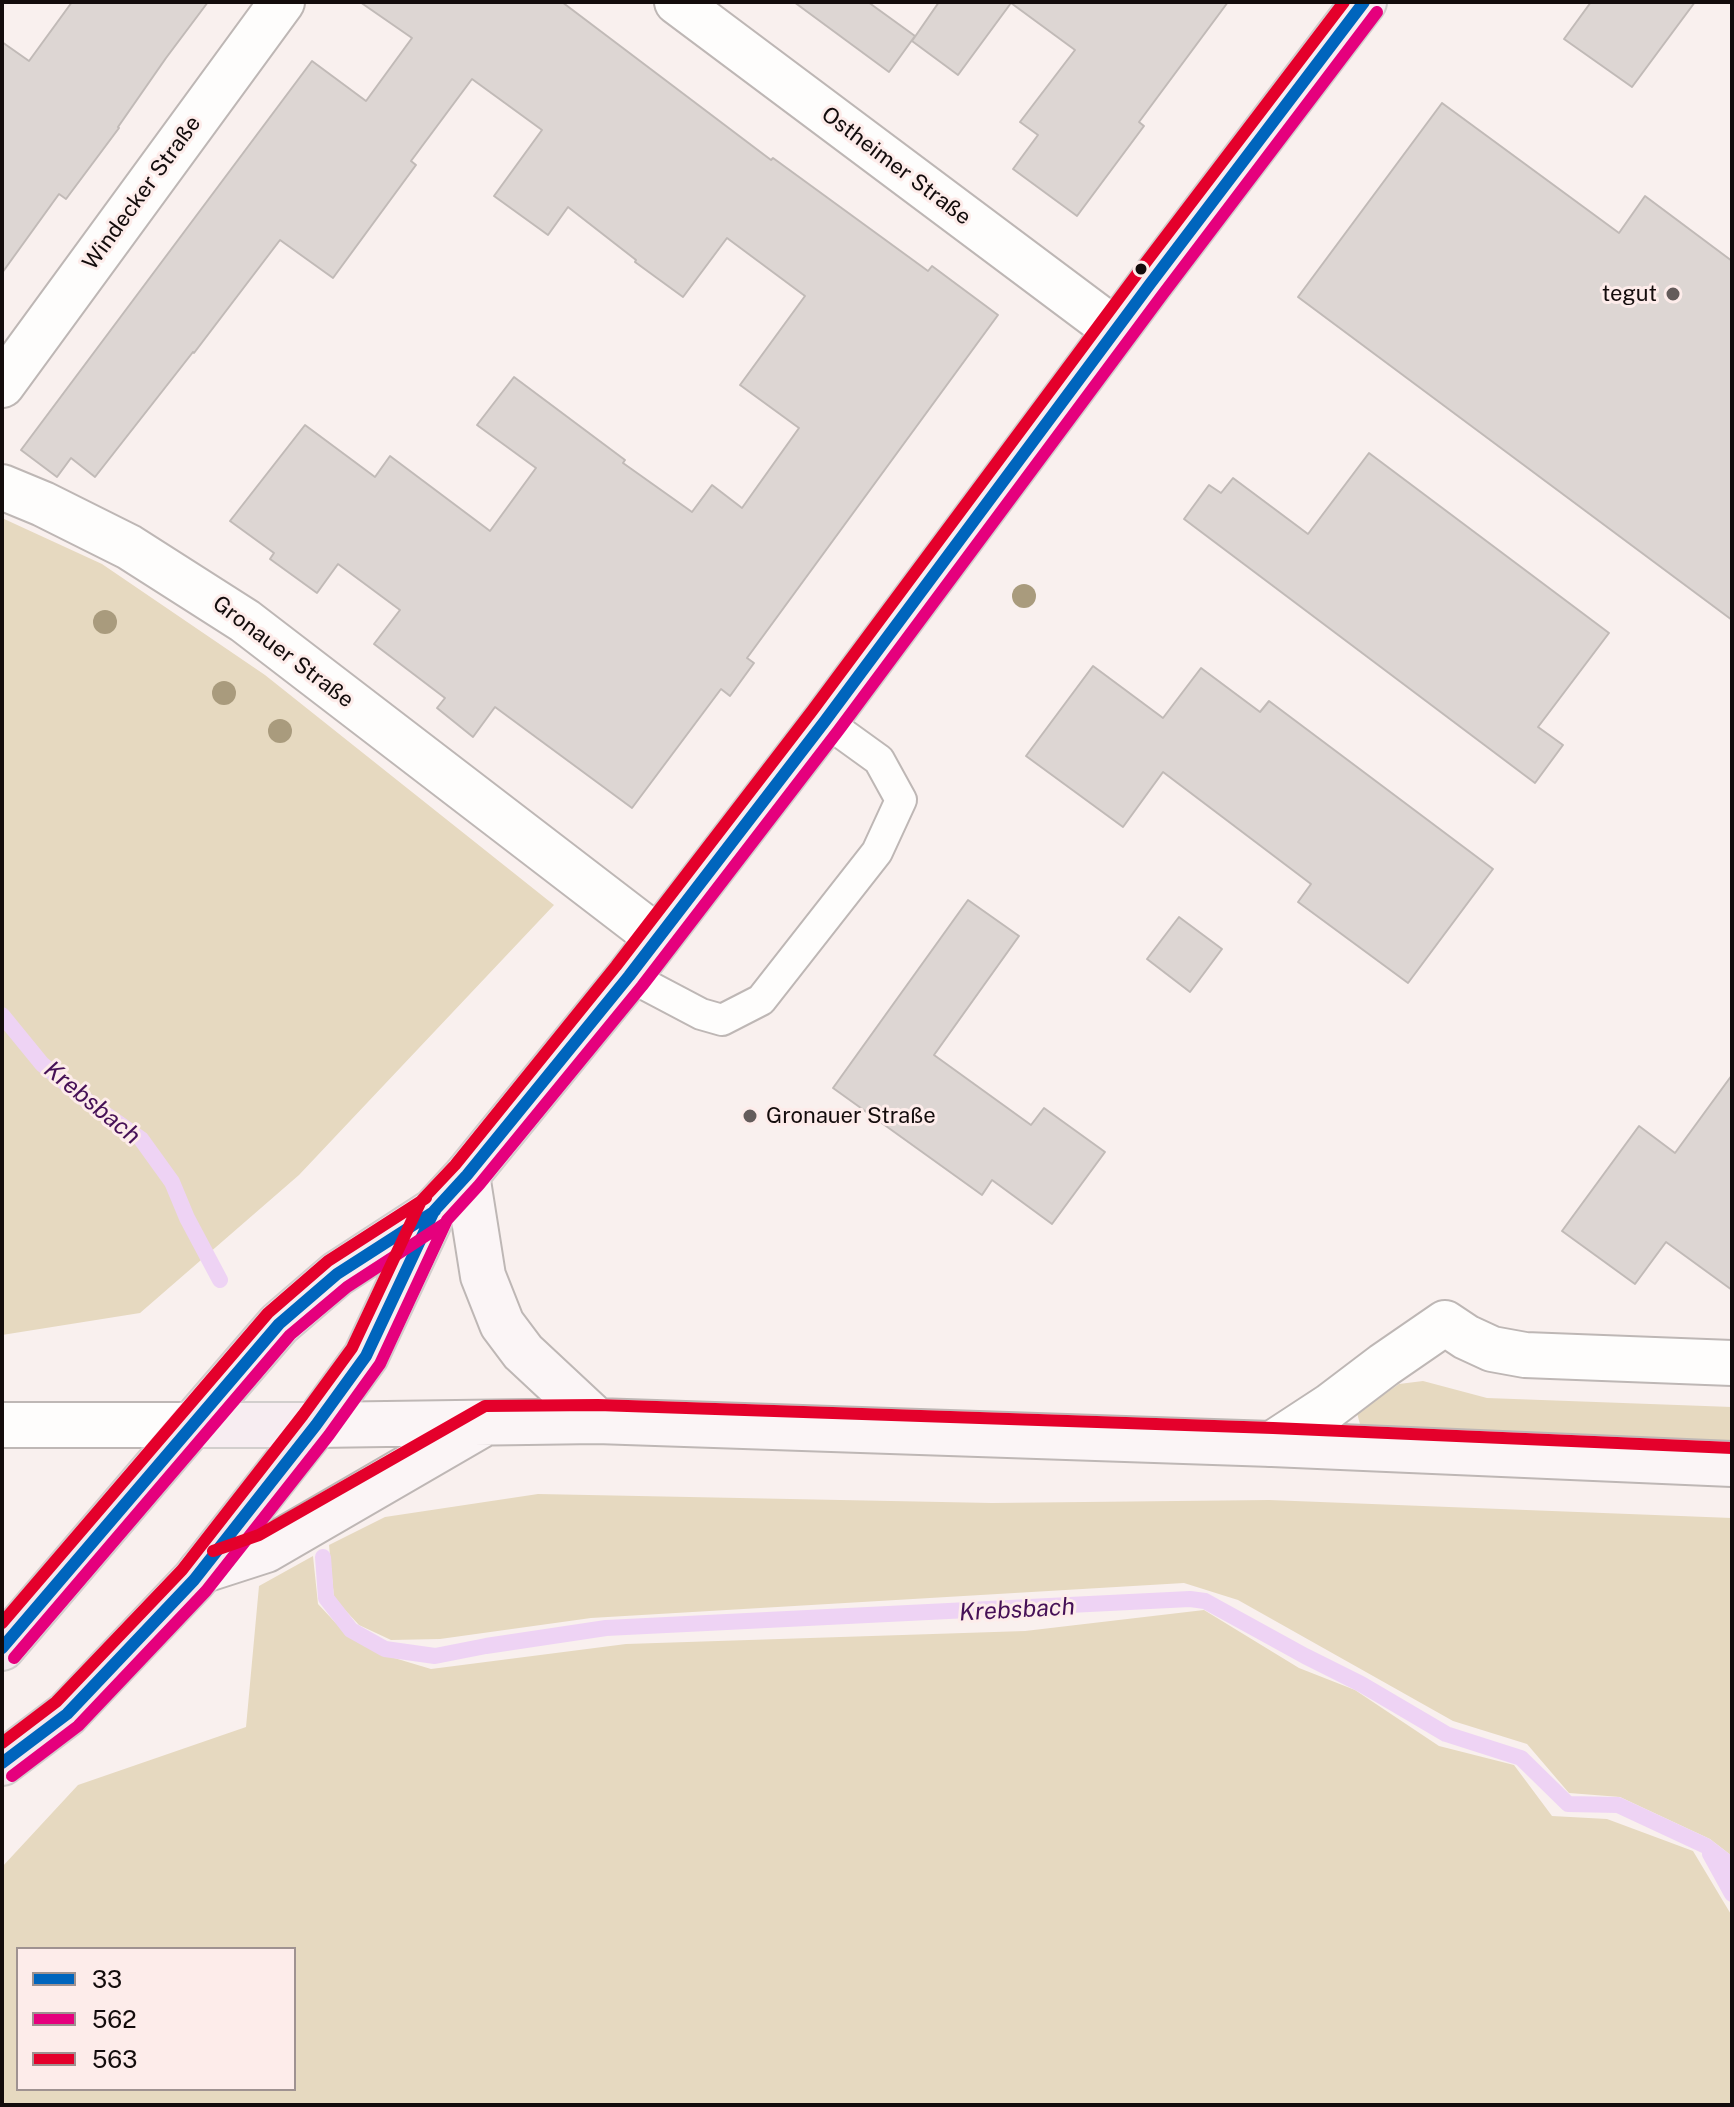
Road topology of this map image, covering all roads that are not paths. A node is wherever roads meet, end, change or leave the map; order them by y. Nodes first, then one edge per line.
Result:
1 (282, 2) edge
2 (677, 2) edge
3 (1364, 2) edge
4 (1115, 330) junction
5 (2, 385) edge
6 (2, 487) edge
7 (825, 721) junction
8 (658, 938) junction
9 (629, 976) junction
10 (467, 1175) junction
11 (434, 1211) junction
12 (1732, 1363) edge
13 (597, 1421) junction
14 (487, 1422) junction
15 (2, 1425) edge
16 (192, 1425) junction
17 (316, 1425) junction
18 (1272, 1444) junction
19 (1732, 1464) edge
20 (201, 1571) junction
21 (2, 1648) edge
22 (2, 1763) edge

1 - 5 street, Windecker Straße
2 - 4 street, Ostheimer Straße
3 - 4 main road
4 - 7 main road
6 - 8 street, Gronauer Straße
7 - 8 main road
7 - 9 lane
8 - 9 main road
9 - 10 main road
10 - 11 main road
10 - 13 main road
11 - 16 main road
11 - 17 main road
12 - 18 street
13 - 14 main road
13 - 18 main road
14 - 17 main road
14 - 20 main road
15 - 16 street
16 - 17 main road
16 - 21 highway
17 - 20 highway
18 - 19 main road
20 - 22 highway

